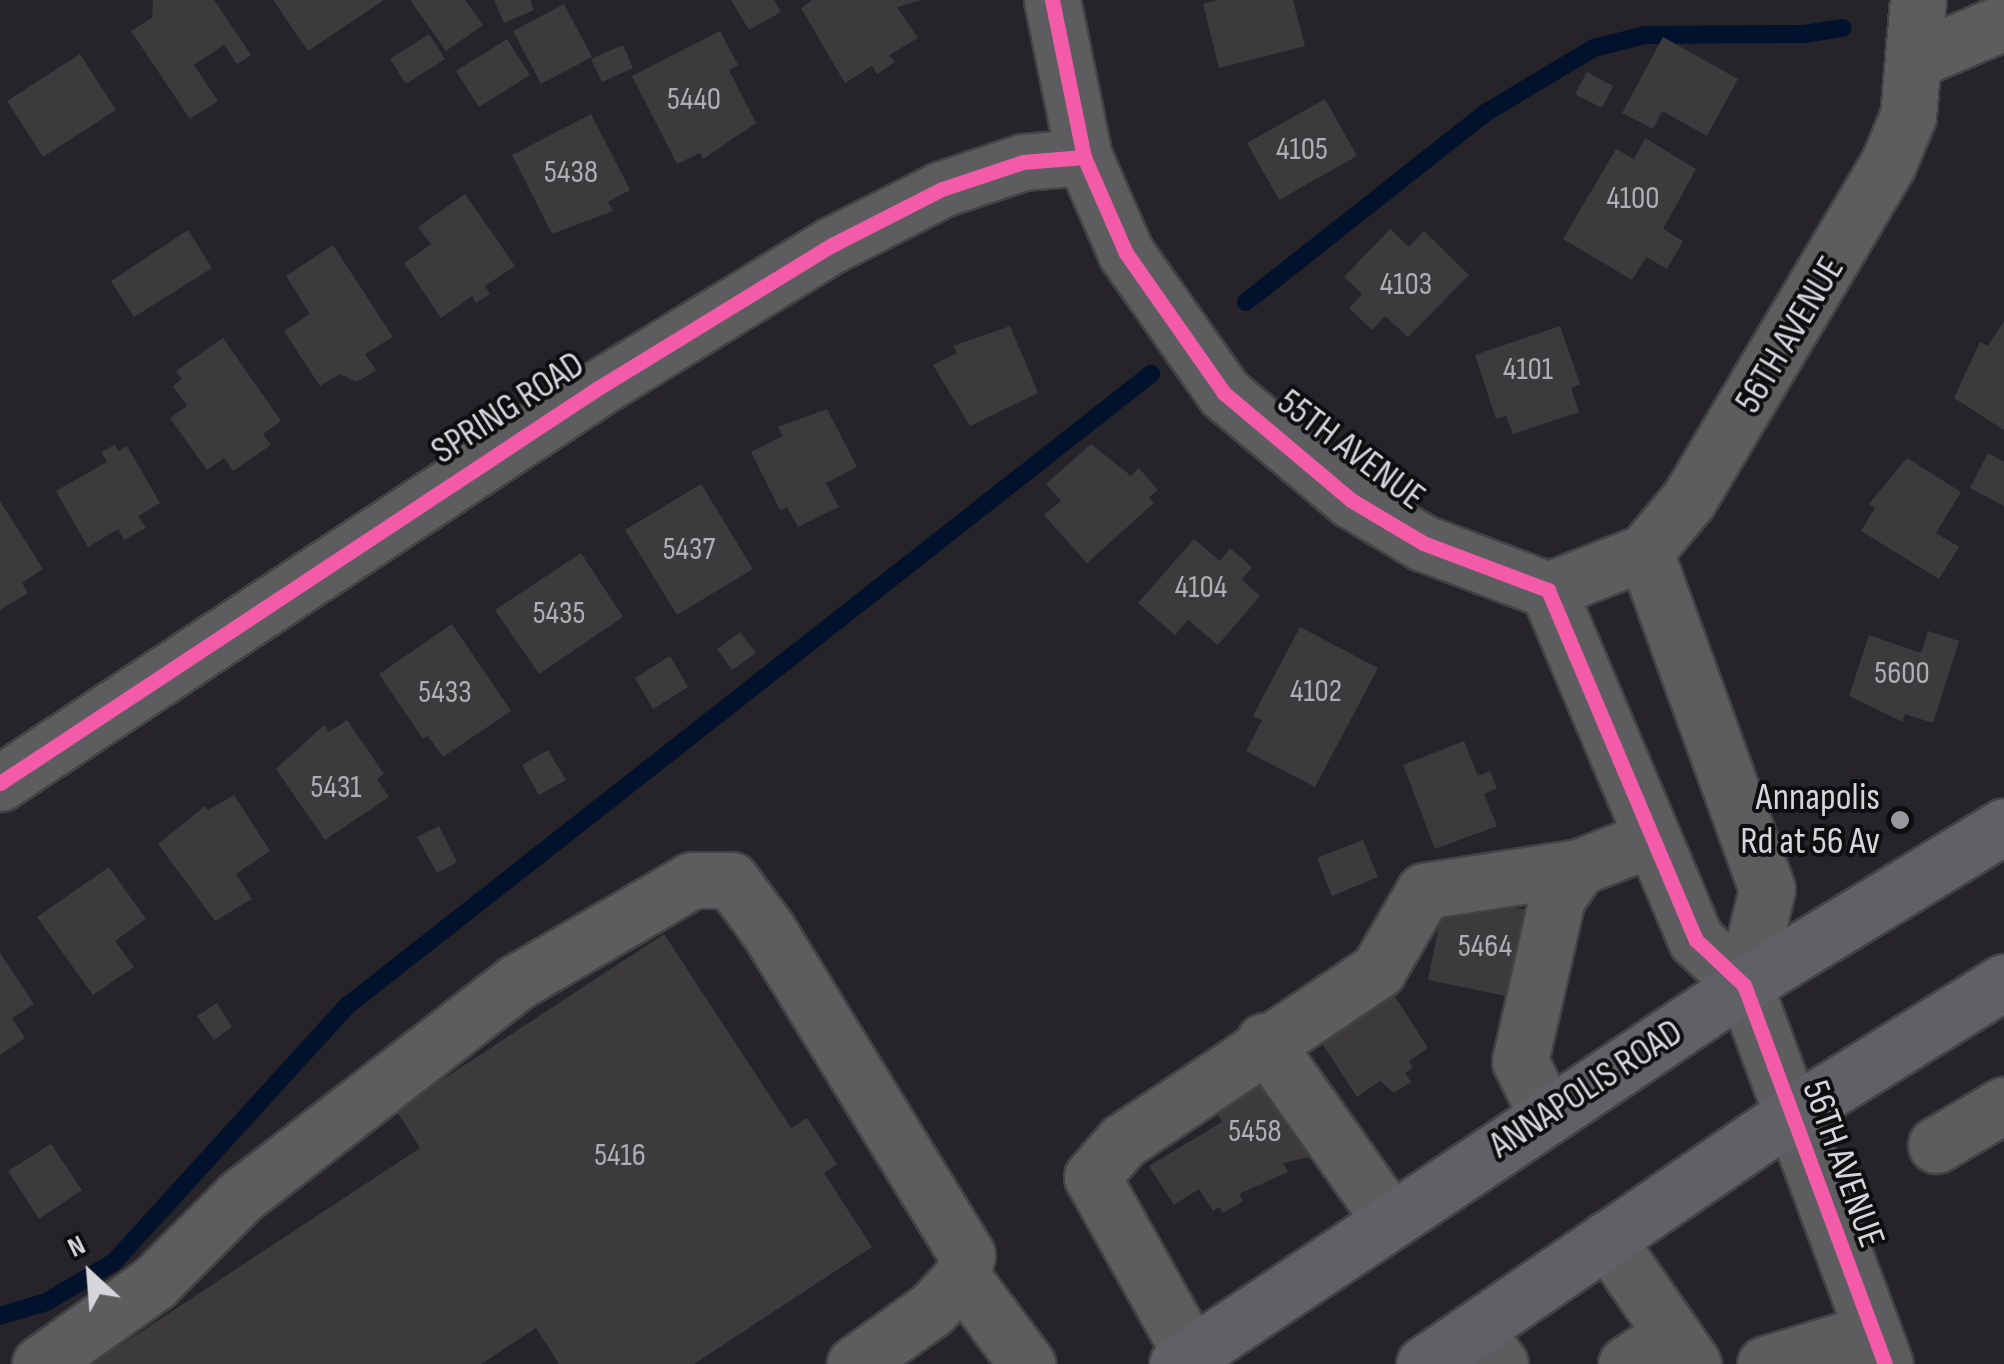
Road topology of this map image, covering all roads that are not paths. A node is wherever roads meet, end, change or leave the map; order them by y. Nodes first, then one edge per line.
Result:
1 (1052, 0) edge
2 (1918, 0) edge
3 (2004, 22) edge
4 (1917, 59) junction
5 (1084, 157) junction
6 (1645, 552) junction
7 (1548, 590) junction
8 (0, 783) edge
9 (2004, 826) edge
10 (1653, 838) junction
11 (1580, 867) junction
12 (1744, 985) junction
13 (1998, 997) edge
14 (1264, 1041) junction
15 (2004, 1105) edge
16 (1790, 1115) junction
17 (1547, 1116) junction
18 (1936, 1144) dead end
19 (1389, 1218) junction
20 (1607, 1239) junction
21 (962, 1277) junction
22 (1487, 1347) edge
23 (1878, 1348) edge
24 (1682, 1349) edge
25 (1184, 1359) edge
26 (40, 1364) edge
27 (855, 1364) edge
28 (1027, 1364) edge
29 (1424, 1364) edge
30 (1626, 1364) edge
31 (1765, 1364) edge

1 - 5 street, 55TH AVENUE
2 - 4 street, 56TH AVENUE
3 - 4 street
4 - 6 street, 56TH AVENUE
5 - 7 street, 55TH AVENUE
5 - 8 street, SPRING ROAD
6 - 7 street, 56TH AVENUE
6 - 12 street
7 - 10 street
9 - 12 main road, ANNAPOLIS ROAD
10 - 11 street
10 - 12 street
11 - 14 street
11 - 17 street
12 - 16 street, 56TH AVENUE
12 - 17 main road, ANNAPOLIS ROAD
13 - 16 main road
14 - 19 street
14 - 25 street
15 - 18 street
16 - 20 main road
16 - 23 street, 56TH AVENUE
17 - 19 main road, ANNAPOLIS ROAD
19 - 25 main road, ANNAPOLIS ROAD
20 - 22 main road
20 - 24 street
21 - 26 street
21 - 27 street
21 - 28 street
22 - 29 main road
23 - 31 street
24 - 30 street

